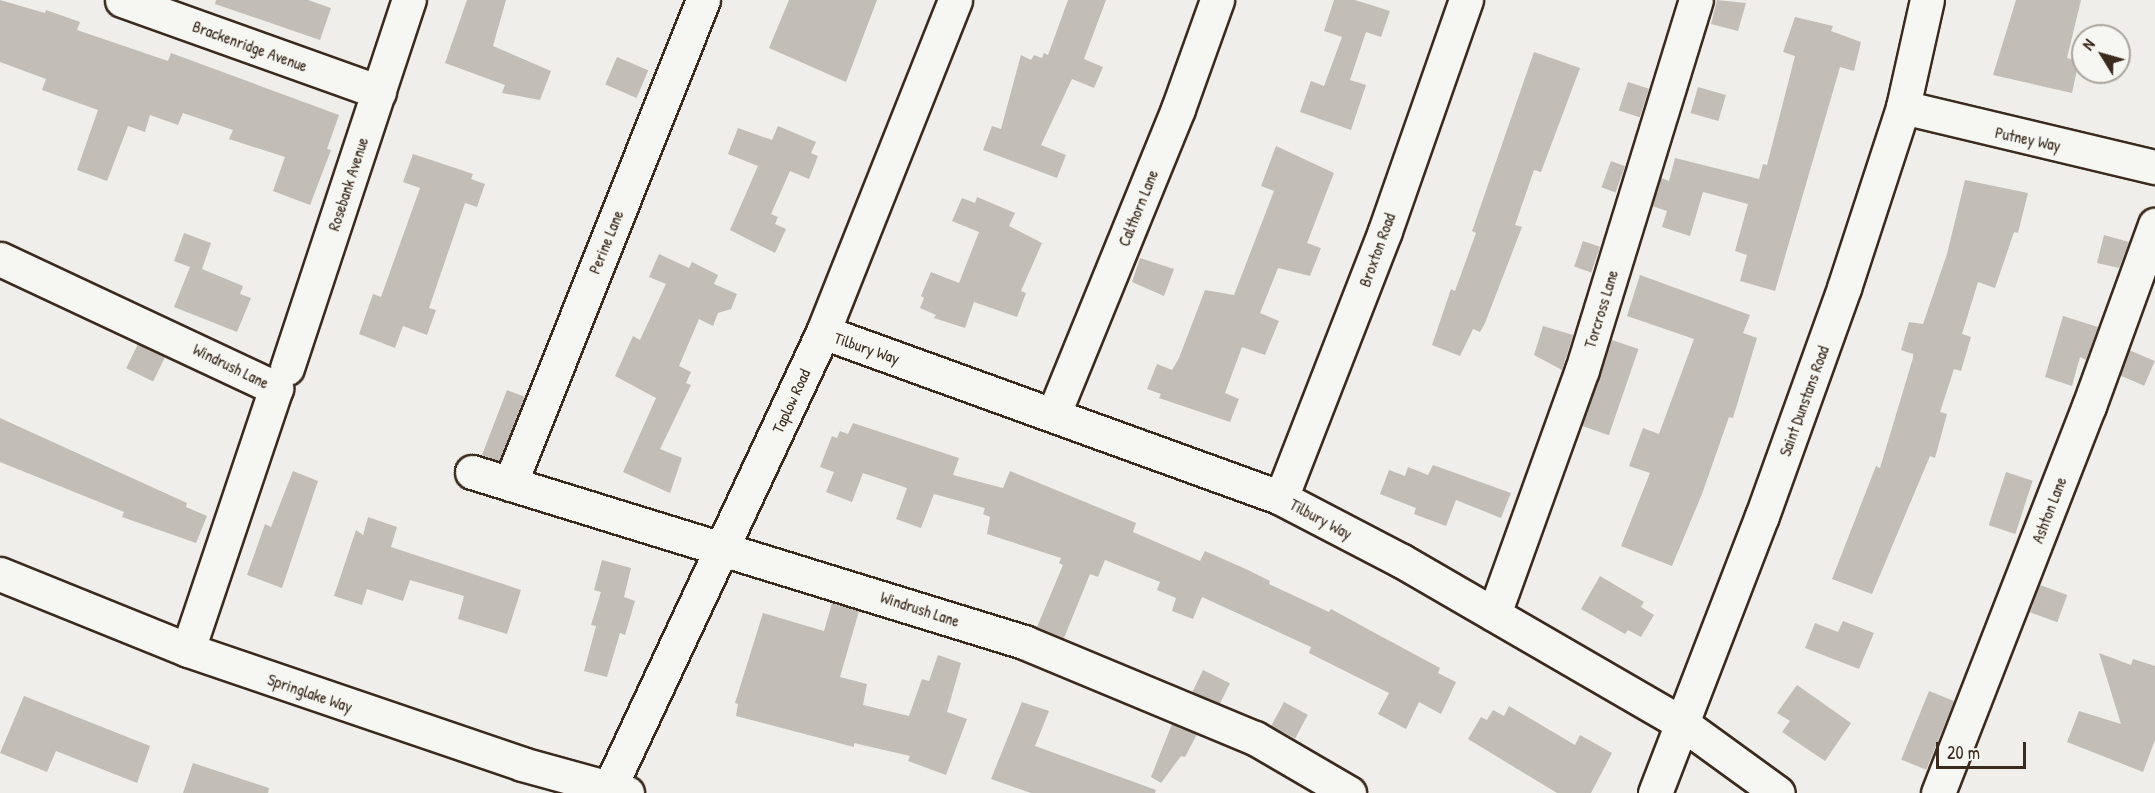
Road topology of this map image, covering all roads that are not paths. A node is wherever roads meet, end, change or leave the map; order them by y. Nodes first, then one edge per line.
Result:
1 (122, 0) edge
2 (409, 0) edge
3 (703, 0) edge
4 (956, 0) edge
5 (1217, 0) edge
6 (1466, 0) edge
7 (1696, 0) edge
8 (1927, 0) edge
9 (379, 92) junction
10 (1903, 106) junction
11 (2155, 167) edge
12 (2155, 225) edge
13 (0, 259) edge
14 (823, 333) junction
15 (287, 368) dead end
16 (1054, 413) junction
17 (472, 472) dead end
18 (510, 484) junction
19 (1281, 498) junction
20 (723, 546) junction
21 (0, 574) edge
22 (1494, 614) junction
23 (188, 650) junction
24 (1683, 724) junction
25 (614, 792) edge
26 (1349, 793) edge
27 (1655, 793) edge
28 (1778, 793) edge
29 (1938, 793) edge

1 - 9 street, Brackenridge Avenue
2 - 9 street, Rosebank Avenue
3 - 18 street, Perine Lane
4 - 14 street, Taplow Road
5 - 16 street, Calthorn Lane
6 - 19 street, Broxton Road
7 - 22 street, Torcross Lane
8 - 10 street, Saint Dunstans Road
9 - 15 street, Rosebank Avenue
10 - 11 street, Putney Way
10 - 24 street, Saint Dunstans Road
12 - 29 street, Ashton Lane
13 - 23 street, Windrush Lane
14 - 16 street, Tilbury Way
14 - 20 street, Taplow Road
16 - 19 street, Tilbury Way
17 - 18 street, Windrush Lane
18 - 20 street, Windrush Lane
19 - 22 street, Tilbury Way
20 - 25 street, Taplow Road
20 - 26 street, Windrush Lane
21 - 23 street, Springlake Way
22 - 24 street, Tilbury Way
23 - 25 street, Springlake Way
24 - 27 street, Saint Dunstans Road
24 - 28 street, Tilbury Way

